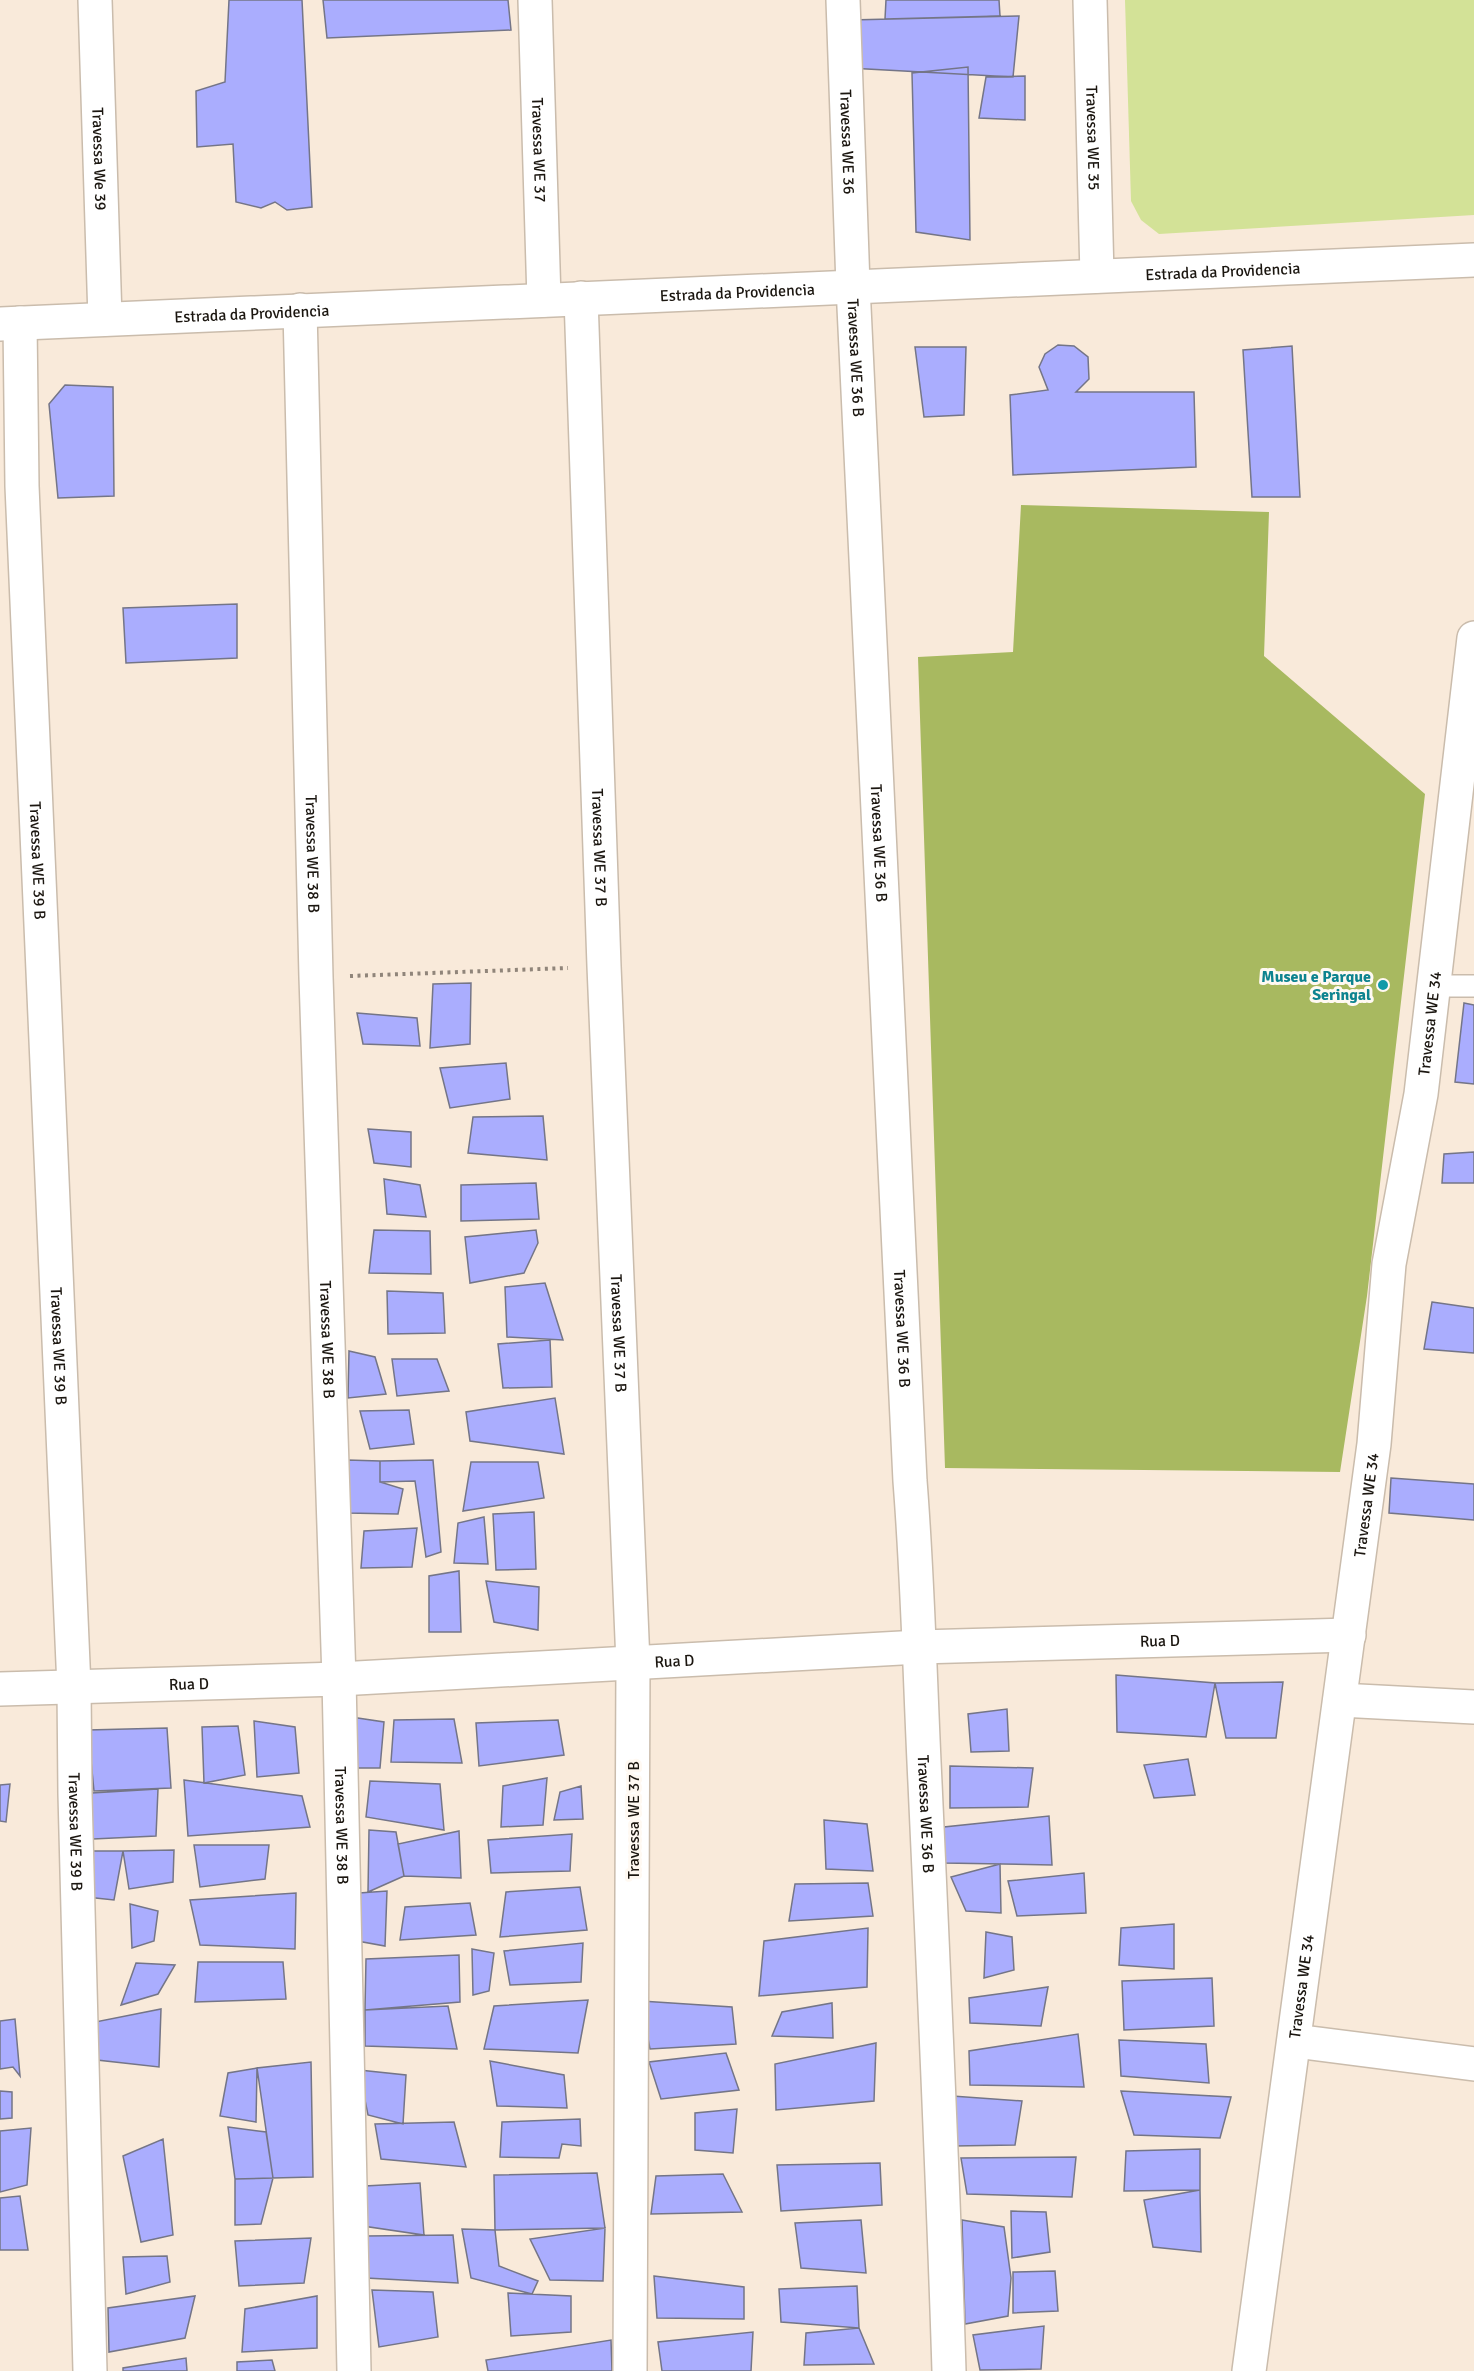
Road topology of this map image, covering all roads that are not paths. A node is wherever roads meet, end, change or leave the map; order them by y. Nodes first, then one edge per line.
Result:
1 (95, 0) edge
2 (535, 0) edge
3 (843, 0) edge
4 (1090, 0) edge
5 (1474, 260) edge
6 (1097, 276) junction
7 (853, 286) junction
8 (581, 298) junction
9 (544, 300) junction
10 (300, 310) junction
11 (105, 319) junction
12 (10, 323) edge
13 (1474, 638) edge
14 (1434, 986) junction
15 (1474, 986) edge
16 (1349, 1635) junction
17 (919, 1647) junction
18 (633, 1663) junction
19 (339, 1679) junction
20 (74, 1687) junction
21 (0, 1689) edge
22 (1340, 1700) junction
23 (1474, 1707) edge
24 (1295, 2041) junction
25 (1474, 2064) edge
26 (90, 2371) edge
27 (354, 2371) edge
28 (630, 2371) edge
29 (949, 2371) edge
30 (1249, 2371) edge

1 - 11 street, Travessa We 39
2 - 9 street, Travessa WE 37
3 - 7 street, Travessa WE 36
4 - 6 street, Travessa WE 35
5 - 6 street, Estrada da Providencia
6 - 7 street, Estrada da Providencia
7 - 8 street, Estrada da Providencia
7 - 17 street, Travessa WE 36 B
8 - 9 street, Estrada da Providencia
8 - 18 street, Travessa WE 37 B
9 - 10 street, Estrada da Providencia
10 - 11 street, Estrada da Providencia
10 - 19 street, Travessa WE 38 B
11 - 12 street, Estrada da Providencia
12 - 20 street, Travessa WE 39 B
13 - 14 street, Travessa WE 34
14 - 15 lane
14 - 16 street, Travessa WE 34
16 - 17 street, Rua D
16 - 22 street, Travessa WE 34
17 - 18 street, Rua D
17 - 29 street, Travessa WE 36 B
18 - 19 street, Rua D
18 - 28 street, Travessa WE 37 B
19 - 20 street, Rua D
19 - 27 street, Travessa WE 38 B
20 - 21 street, Rua D
20 - 26 street, Travessa WE 39 B
22 - 23 street
22 - 24 street, Travessa WE 34
24 - 25 street
24 - 30 street, Travessa WE 34

